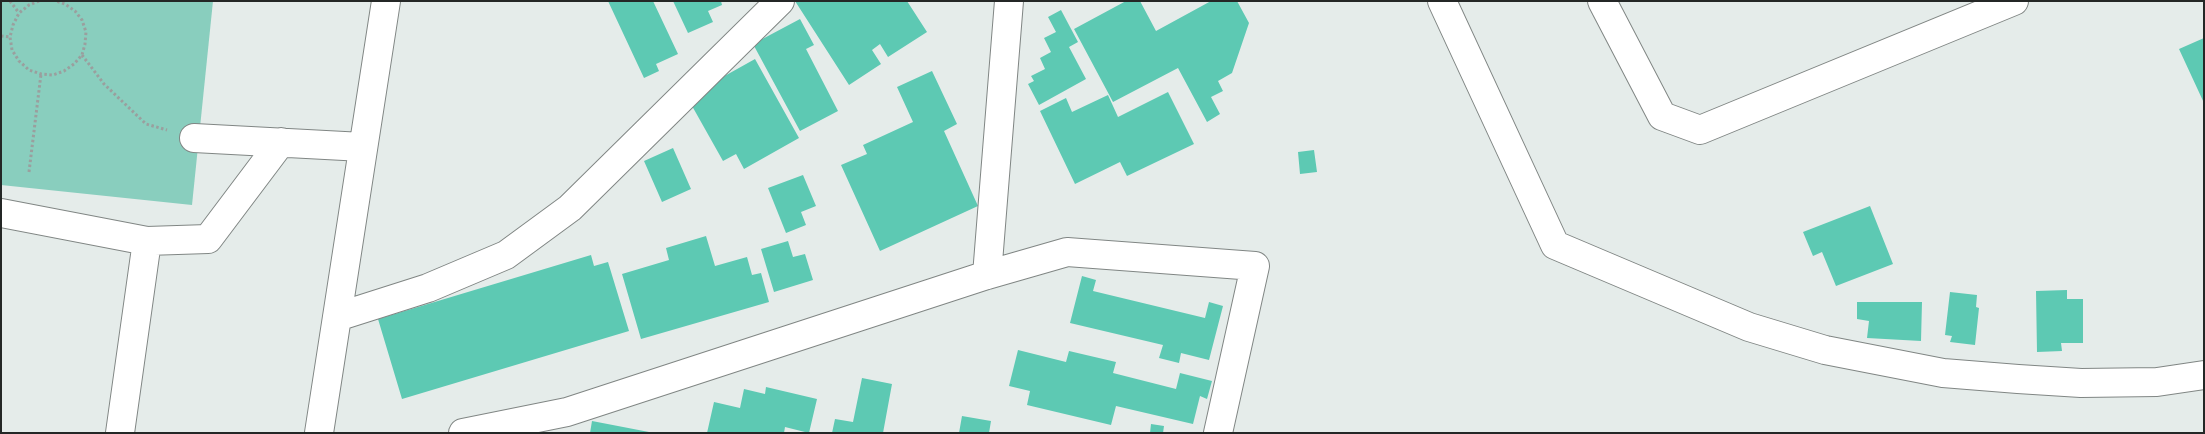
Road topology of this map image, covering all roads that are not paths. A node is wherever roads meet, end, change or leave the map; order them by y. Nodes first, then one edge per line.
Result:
1 (386, 1) edge
2 (780, 1) edge
3 (1009, 1) edge
4 (1442, 1) edge
5 (1602, 1) edge
6 (2014, 1) edge
7 (194, 138) road end
8 (280, 142) junction
9 (363, 147) junction
10 (1, 212) edge
11 (147, 241) junction
12 (987, 275) junction
13 (337, 317) junction
14 (2204, 375) edge
15 (565, 422) edge
16 (120, 433) edge
17 (319, 433) edge
18 (463, 433) edge
19 (1218, 433) edge

1 - 9 street
2 - 13 street
3 - 12 street
4 - 14 street
5 - 6 street
7 - 8 street
8 - 9 street
8 - 11 street
9 - 13 street
10 - 11 street
11 - 16 street
12 - 15 street
12 - 19 street
13 - 17 street
15 - 18 street

